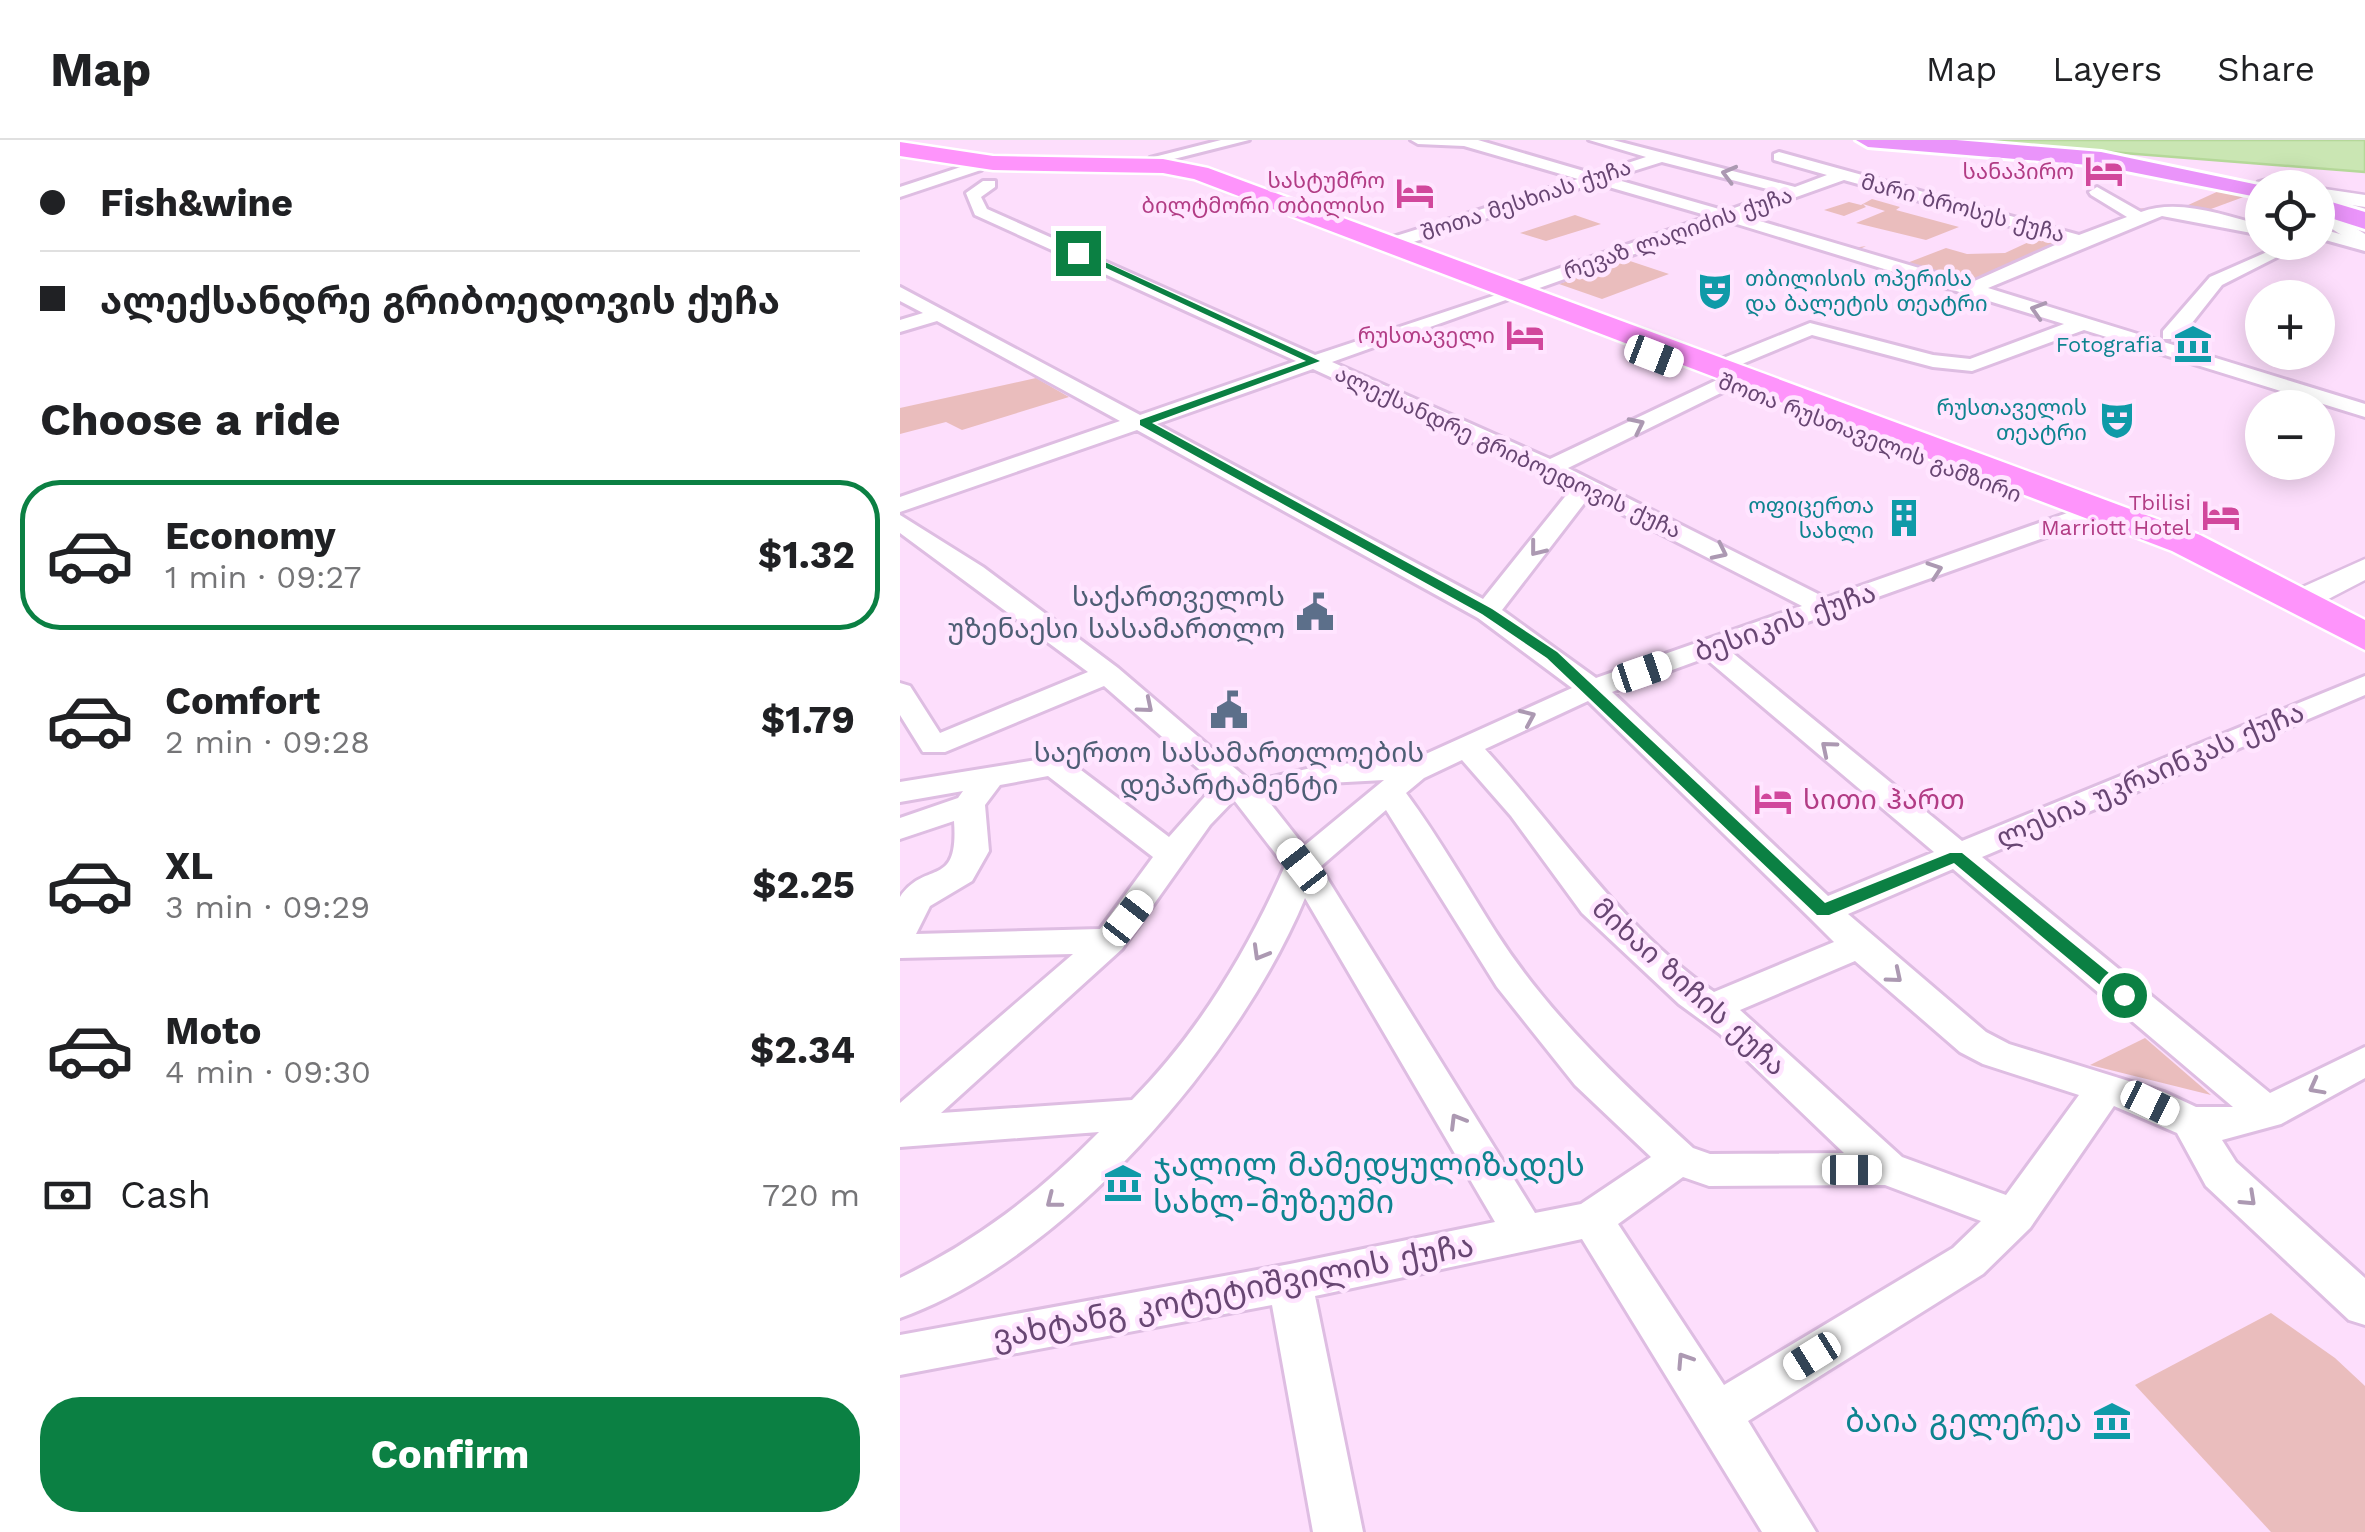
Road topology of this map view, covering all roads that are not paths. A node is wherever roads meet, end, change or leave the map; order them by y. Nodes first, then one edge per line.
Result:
1 (1242, 140) edge
2 (1418, 140) edge
3 (1596, 140) edge
4 (1868, 140) edge
5 (1916, 140) edge
6 (1466, 141) edge
7 (900, 149) edge
8 (1662, 157) junction
9 (1778, 157) dead end
10 (1094, 158) edge
11 (962, 167) junction
12 (1174, 170) junction
13 (1844, 175) junction
14 (1596, 177) junction
15 (2245, 183) edge
16 (2245, 184) edge
17 (900, 192) edge
18 (1796, 192) junction
19 (2097, 192) dead end
20 (2365, 201) edge
21 (1729, 216) junction
22 (2139, 218) junction
23 (2338, 223) edge
24 (2245, 226) edge
25 (2082, 241) junction
26 (1390, 244) junction
27 (2259, 260) edge
28 (1970, 289) junction
29 (900, 293) edge
30 (1507, 294) junction
31 (940, 314) junction
32 (2082, 324) junction
33 (900, 326) edge
34 (2170, 335) dead end
35 (1315, 361) junction
36 (1722, 375) junction
37 (2365, 411) edge
38 (1144, 422) junction
39 (1550, 468) junction
40 (1586, 486) junction
41 (900, 506) edge
42 (2079, 518) junction
43 (900, 522) edge
44 (2365, 568) edge
45 (2300, 600) junction
46 (1826, 608) junction
47 (1487, 612) junction
48 (2365, 637) edge
49 (1710, 648) junction
50 (2365, 658) edge
51 (1108, 674) junction
52 (2365, 685) edge
53 (1592, 689) junction
54 (900, 692) edge
55 (1465, 745) junction
56 (992, 774) junction
57 (1401, 781) junction
58 (1240, 788) junction
59 (900, 792) edge
60 (969, 805) junction
61 (900, 829) edge
62 (1173, 856) junction
63 (1956, 856) junction
64 (1302, 866) junction
65 (1823, 911) junction
66 (900, 932) edge
67 (1110, 941) junction
68 (1859, 944) junction
69 (900, 946) edge
70 (1710, 1008) junction
71 (2365, 1061) edge
72 (2105, 1089) junction
73 (2267, 1113) junction
74 (1143, 1114) junction
75 (2192, 1122) junction
76 (900, 1129) edge
77 (1679, 1159) junction
78 (1887, 1170) junction
79 (2015, 1216) junction
80 (1592, 1219) junction
81 (1526, 1234) junction
82 (1290, 1284) junction
83 (900, 1299) edge
84 (2365, 1306) edge
85 (900, 1356) edge
86 (1718, 1414) junction
87 (1338, 1532) edge
88 (1791, 1532) edge

1 - 12 street
2 - 6 street
3 - 8 street
4 - 16 highway
5 - 15 highway
6 - 14 street
7 - 11 main road, შოთა რუსთაველის გამზირი
8 - 14 street, შოთა მესხიას ქუჩა
18 -> 8 street
9 - 13 street, მარი ბროსეს ქუჩა
10 - 11 main road, შოთა რუსთაველის გამზირი
10 - 11 main road, შოთა რუსთაველის გამზირი
10 - 12 main road, შოთა რუსთაველის გამზირი
10 - 12 main road
10 - 12 main road
11 - 17 street
11 - 35 street, ალექსანდრე გრიბოედოვის ქუჩა
12 - 26 main road, შოთა რუსთაველის გამზირი
12 - 30 main road, შოთა რუსთაველის გამზირი
13 - 18 street, რევაზ ლაღიძის ქუჩა
13 - 25 street, მარი ბროსეს ქუჩა
14 - 21 street
14 - 26 street, შოთა მესხიას ქუჩა
18 - 21 street, რევაზ ლაღიძის ქუჩა
19 - 22 street
20 - 23 street
21 - 28 street
21 - 30 street, რევაზ ლაღიძის ქუჩა
22 - 24 street, მარი ბროსეს ქუჩა
22 - 25 street, მარი ბროსეს ქუჩა
25 - 28 street
26 - 30 main road, შოთა რუსთაველის გამზირი
27 - 34 street
32 -> 28 street
29 - 31 street
30 - 35 street, რევაზ ლაღიძის ქუჩა
30 - 36 main road, შოთა რუსთაველის გამზირი
31 - 33 street
31 - 38 street
32 - 36 street
32 - 37 street
35 - 38 street, რევაზ ლაღიძის ქუჩა
35 - 39 street, ალექსანდრე გრიბოედოვის ქუჩა
39 -> 36 street
36 - 42 main road, შოთა რუსთაველის გამზირი
36 - 45 main road, შოთა რუსთაველის გამზირი
38 - 41 street, რევაზ ლაღიძის ქუჩა
38 - 47 street
39 - 40 street, ალექსანდრე გრიბოედოვის ქუჩა
40 -> 46 street, ალექსანდრე გრიბოედოვის ქუჩა
40 -> 47 street
46 -> 42 street, ბესიკის ქუჩა
42 - 50 main road, შოთა რუსთაველის გამზირი
43 - 51 street
44 - 45 street
45 - 48 main road, შოთა რუსთაველის გამზირი
46 - 49 street, ბესიკის ქუჩა
47 - 53 street
49 - 53 street, ბესიკის ქუჩა
63 -> 49 street
51 - 54 street
51 -> 58 street
52 - 63 street, ლესია უკრაინკას ქუჩა
55 -> 53 street, ბესიკის ქუჩა
53 - 65 street
55 - 57 street, ბესიკის ქუჩა
55 - 70 street, მიხაი ზიჩის ქუჩა
56 - 59 street
56 - 60 street
56 - 62 street
57 - 58 street
57 - 64 street, ბესიკის ქუჩა
57 - 77 street
58 - 62 street
58 - 64 street
60 - 61 street
60 - 66 street
62 - 67 street
63 - 65 street, ლესია უკრაინკას ქუჩა
63 - 73 street
64 -> 74 street, ბესიკის ქუჩა
81 -> 64 street
65 - 68 street
67 - 69 street
67 - 76 street
68 - 70 street
68 -> 72 street
70 - 78 street, მიხაი ზიჩის ქუჩა
71 -> 73 street
72 - 75 street
72 - 79 street
73 - 75 street
74 - 76 street
74 -> 83 street, ბესიკის ქუჩა
75 -> 84 street
77 - 78 street
77 - 80 street, ვახტანგ კოტეტიშვილის ქუჩა
78 - 79 street
79 - 86 street
80 - 81 street, ვახტანგ კოტეტიშვილის ქუჩა
86 -> 80 street
81 - 82 street, ვახტანგ კოტეტიშვილის ქუჩა
82 - 85 street, ვახტანგ კოტეტიშვილის ქუჩა
82 - 87 street
86 - 88 street

